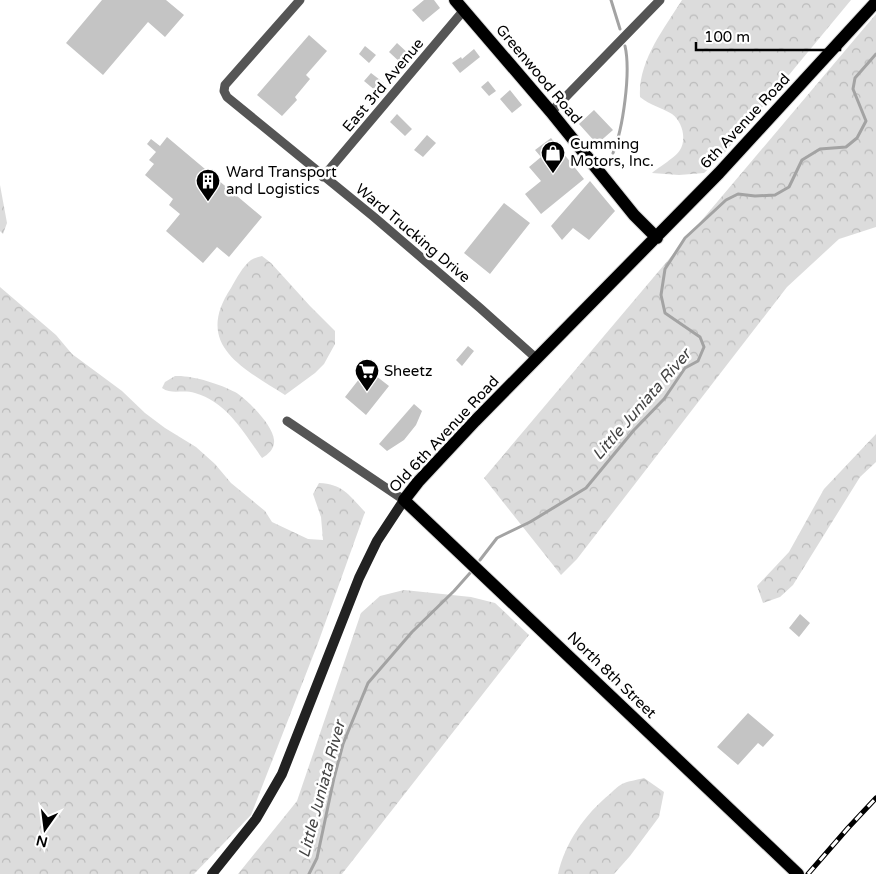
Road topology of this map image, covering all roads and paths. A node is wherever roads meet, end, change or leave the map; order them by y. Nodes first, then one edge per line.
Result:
1 (300, 0) edge
2 (660, 0) edge
3 (876, 2) edge
4 (460, 5) edge
5 (551, 112) junction
6 (323, 177) junction
7 (657, 238) junction
8 (537, 359) junction
9 (287, 421) dead end
10 (404, 500) junction
11 (212, 874) edge
12 (798, 874) edge

1 - 6 street, Ward Trucking Drive
2 - 5 street
3 - 7 main road, 6th Avenue Road
4 - 5 main road, Greenwood Road
4 - 6 street, East 3rd Avenue
5 - 7 main road, Greenwood Road
6 - 8 street, Ward Trucking Drive
7 - 8 main road, Old 6th Avenue Road
8 - 10 main road, Old 6th Avenue Road
9 - 10 street
10 - 11 main road, Old 6th Avenue Road
10 - 12 main road, North 8th Street

